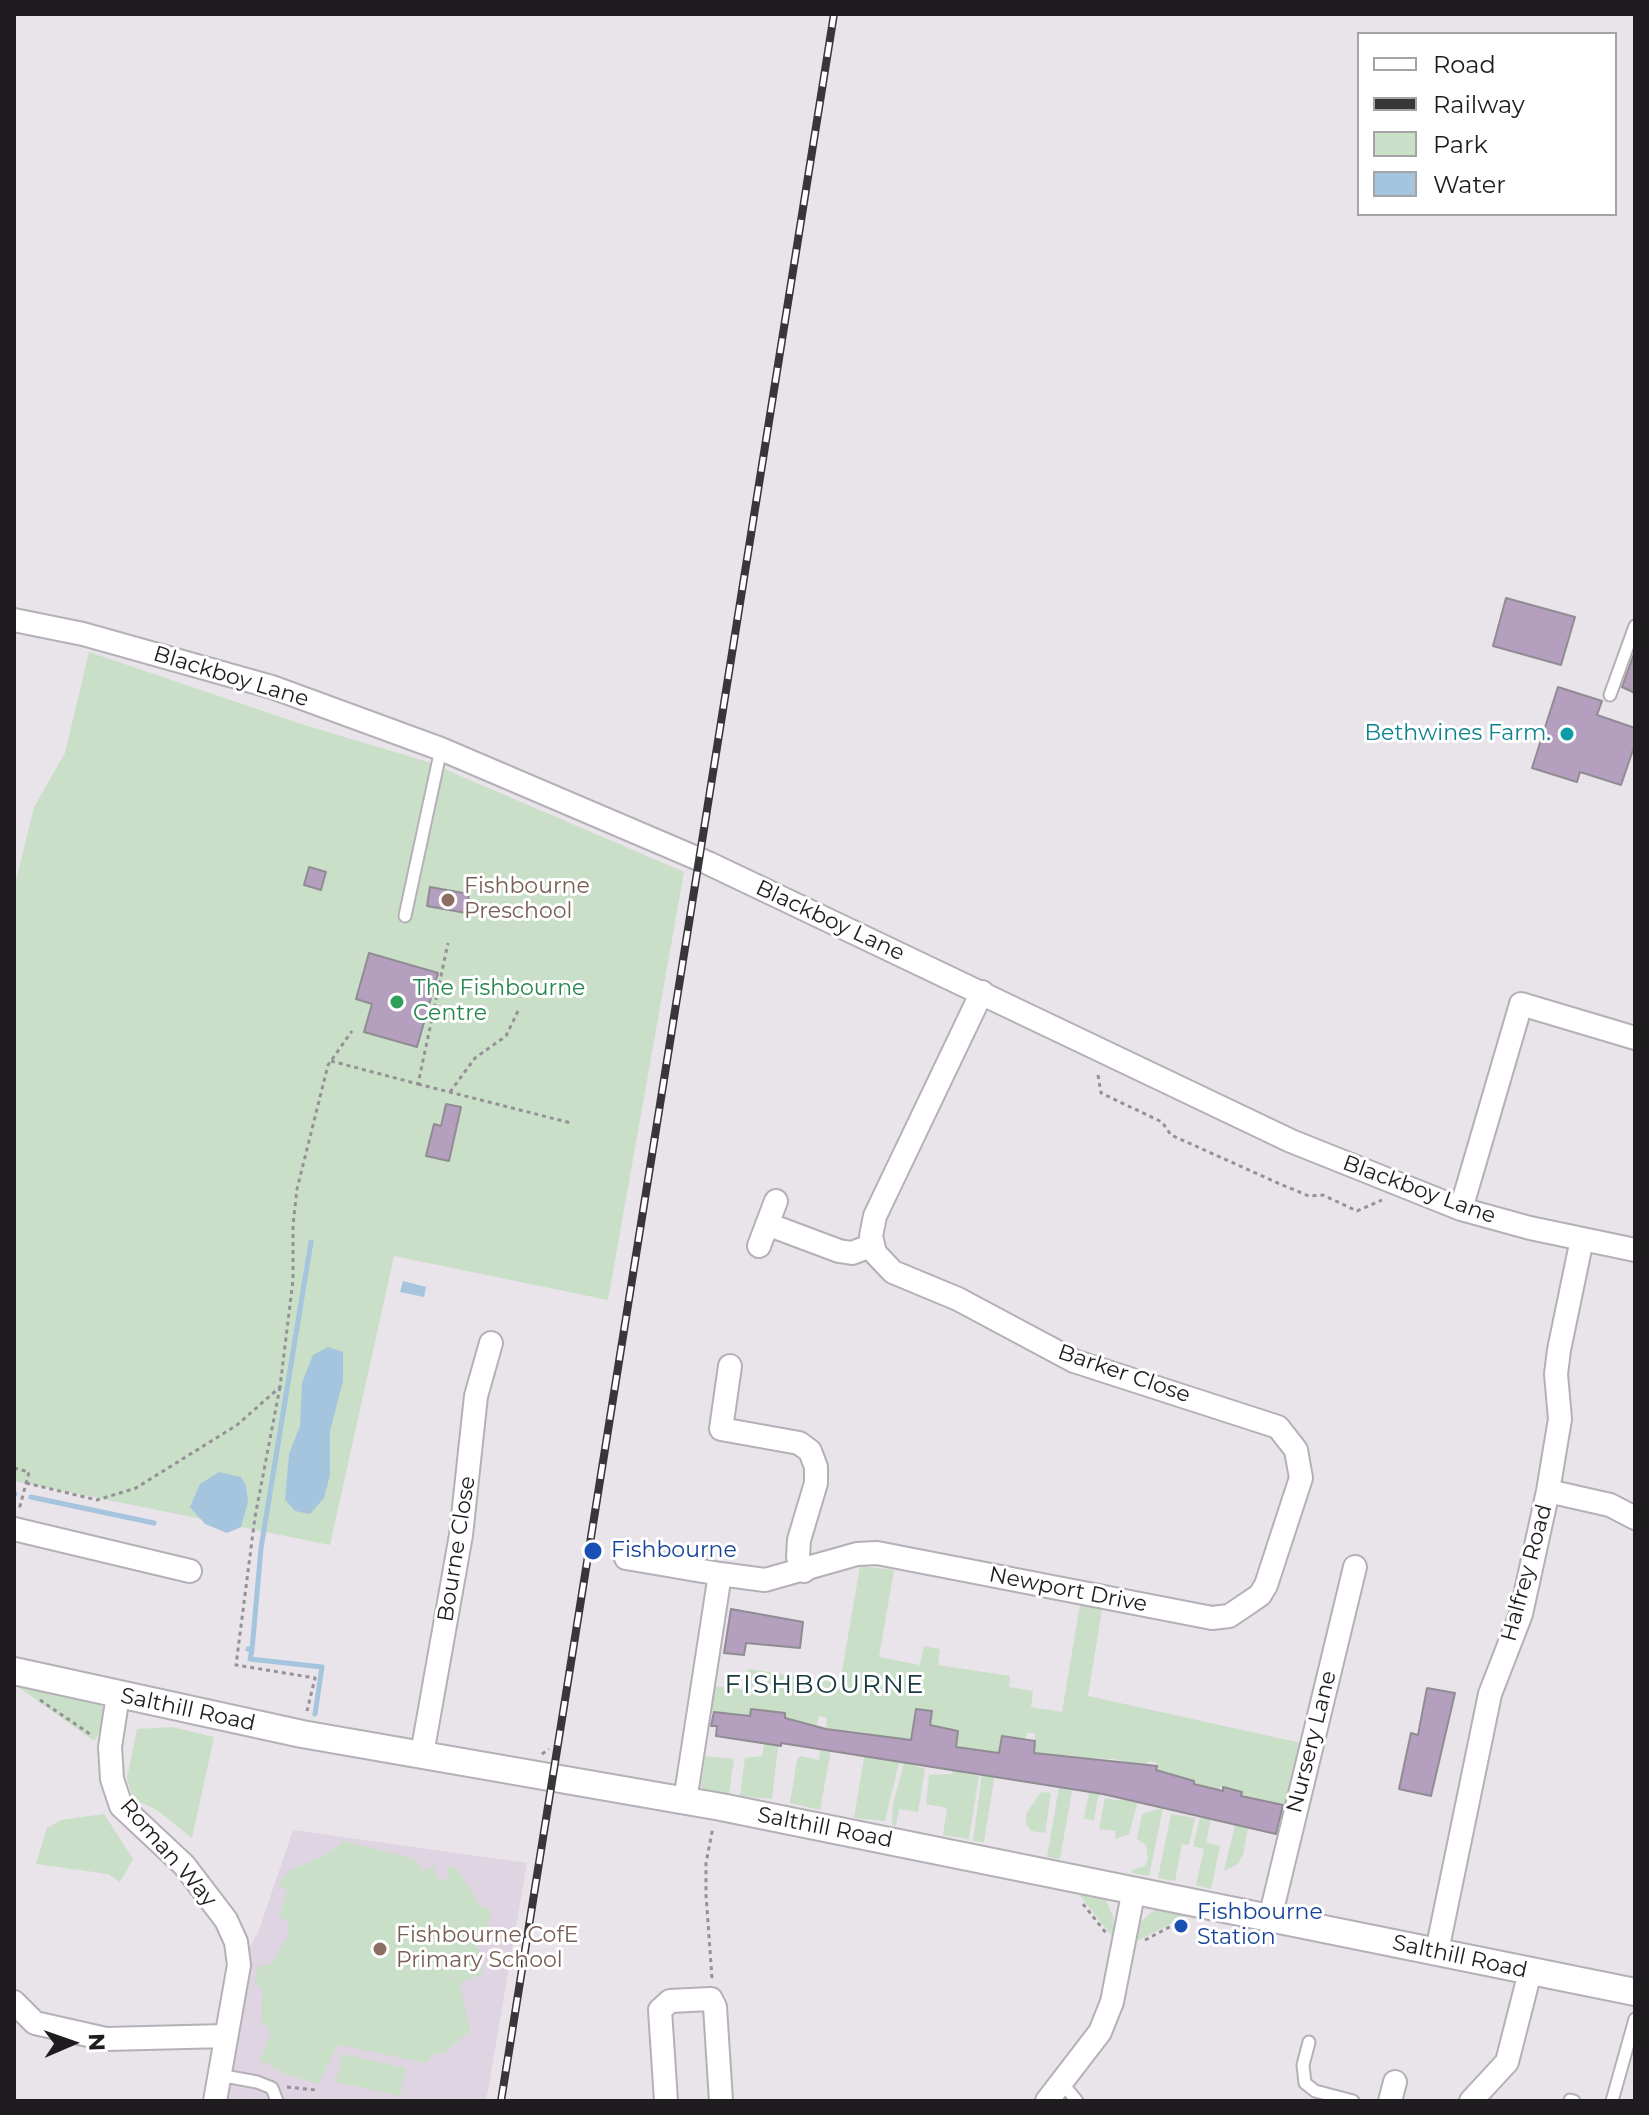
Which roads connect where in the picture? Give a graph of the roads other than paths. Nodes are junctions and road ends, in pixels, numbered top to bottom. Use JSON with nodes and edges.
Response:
{"nodes":[{"id":1,"x":14,"y":620,"type":"edge"},
{"id":2,"x":1635,"y":626,"type":"edge"},
{"id":3,"x":1610,"y":695,"type":"dead end"},
{"id":4,"x":441,"y":749,"type":"junction"},
{"id":5,"x":405,"y":916,"type":"dead end"},
{"id":6,"x":982,"y":992,"type":"junction"},
{"id":7,"x":1635,"y":1038,"type":"edge"},
{"id":8,"x":776,"y":1201,"type":"dead end"},
{"id":9,"x":1461,"y":1209,"type":"junction"},
{"id":10,"x":767,"y":1224,"type":"junction"},
{"id":11,"x":1582,"y":1239,"type":"junction"},
{"id":12,"x":873,"y":1245,"type":"junction"},
{"id":13,"x":759,"y":1246,"type":"dead end"},
{"id":14,"x":1635,"y":1250,"type":"edge"},
{"id":15,"x":491,"y":1343,"type":"dead end"},
{"id":16,"x":730,"y":1366,"type":"dead end"},
{"id":17,"x":1296,"y":1450,"type":"joint"},
{"id":18,"x":1548,"y":1491,"type":"junction"},
{"id":19,"x":1635,"y":1518,"type":"edge"},
{"id":20,"x":14,"y":1530,"type":"edge"},
{"id":21,"x":626,"y":1558,"type":"dead end"},
{"id":22,"x":1355,"y":1567,"type":"dead end"},
{"id":23,"x":190,"y":1571,"type":"dead end"},
{"id":24,"x":804,"y":1571,"type":"junction"},
{"id":25,"x":720,"y":1574,"type":"junction"},
{"id":26,"x":14,"y":1671,"type":"edge"},
{"id":27,"x":118,"y":1695,"type":"junction"},
{"id":28,"x":422,"y":1754,"type":"junction"},
{"id":29,"x":685,"y":1801,"type":"junction"},
{"id":30,"x":1134,"y":1889,"type":"junction"},
{"id":31,"x":1270,"y":1918,"type":"junction"},
{"id":32,"x":1437,"y":1951,"type":"junction"},
{"id":33,"x":1530,"y":1972,"type":"junction"},
{"id":34,"x":1635,"y":1992,"type":"edge"},
{"id":35,"x":14,"y":2002,"type":"edge"},
{"id":36,"x":1635,"y":2019,"type":"edge"},
{"id":37,"x":225,"y":2036,"type":"junction"},
{"id":38,"x":1309,"y":2042,"type":"dead end"},
{"id":39,"x":219,"y":2075,"type":"junction"},
{"id":40,"x":1062,"y":2083,"type":"junction"},
{"id":41,"x":215,"y":2101,"type":"edge"},
{"id":42,"x":277,"y":2101,"type":"edge"},
{"id":43,"x":666,"y":2101,"type":"edge"},
{"id":44,"x":721,"y":2101,"type":"edge"},
{"id":45,"x":1047,"y":2101,"type":"edge"},
{"id":46,"x":1077,"y":2101,"type":"edge"},
{"id":47,"x":1353,"y":2101,"type":"edge"},
{"id":48,"x":1471,"y":2101,"type":"edge"},
{"id":49,"x":1612,"y":2101,"type":"edge"}],
"edges":[{"from":1,"to":4,"type":"street","name":"Blackboy Lane"},
{"from":2,"to":3,"type":"lane"},
{"from":4,"to":5,"type":"lane"},
{"from":4,"to":6,"type":"street","name":"Blackboy Lane"},
{"from":6,"to":9,"type":"street","name":"Blackboy Lane"},
{"from":6,"to":12,"type":"street"},
{"from":7,"to":9,"type":"street"},
{"from":8,"to":10,"type":"street"},
{"from":9,"to":11,"type":"street","name":"Blackboy Lane"},
{"from":10,"to":12,"type":"street"},
{"from":10,"to":13,"type":"street"},
{"from":11,"to":14,"type":"street","name":"Blackboy Lane"},
{"from":11,"to":18,"type":"street","name":"Halfrey Road"},
{"from":12,"to":17,"type":"street","name":"Barker Close"},
{"from":15,"to":28,"type":"street","name":"Bourne Close"},
{"from":16,"to":24,"type":"street"},
{"from":17,"to":24,"type":"street","name":"Newport Drive"},
{"from":18,"to":19,"type":"street"},
{"from":18,"to":32,"type":"street","name":"Halfrey Road"},
{"from":20,"to":23,"type":"street"},
{"from":21,"to":25,"type":"street","name":"Newport Drive"},
{"from":22,"to":31,"type":"street","name":"Nursery Lane"},
{"from":24,"to":25,"type":"street","name":"Newport Drive"},
{"from":25,"to":29,"type":"street"},
{"from":26,"to":27,"type":"street","name":"Salthill Road"},
{"from":27,"to":28,"type":"street","name":"Salthill Road"},
{"from":27,"to":37,"type":"street","name":"Roman Way"},
{"from":28,"to":29,"type":"street","name":"Salthill Road"},
{"from":29,"to":30,"type":"street","name":"Salthill Road"},
{"from":30,"to":31,"type":"street","name":"Salthill Road"},
{"from":30,"to":40,"type":"street"},
{"from":31,"to":32,"type":"street","name":"Salthill Road"},
{"from":32,"to":33,"type":"street","name":"Salthill Road"},
{"from":33,"to":34,"type":"street","name":"Salthill Road"},
{"from":33,"to":48,"type":"street"},
{"from":35,"to":37,"type":"street"},
{"from":36,"to":49,"type":"lane"},
{"from":37,"to":39,"type":"street","name":"Roman Way"},
{"from":38,"to":47,"type":"lane"},
{"from":39,"to":41,"type":"street","name":"Roman Way"},
{"from":39,"to":42,"type":"lane"},
{"from":40,"to":45,"type":"street"},
{"from":40,"to":46,"type":"lane"},
{"from":43,"to":44,"type":"street"}]}
